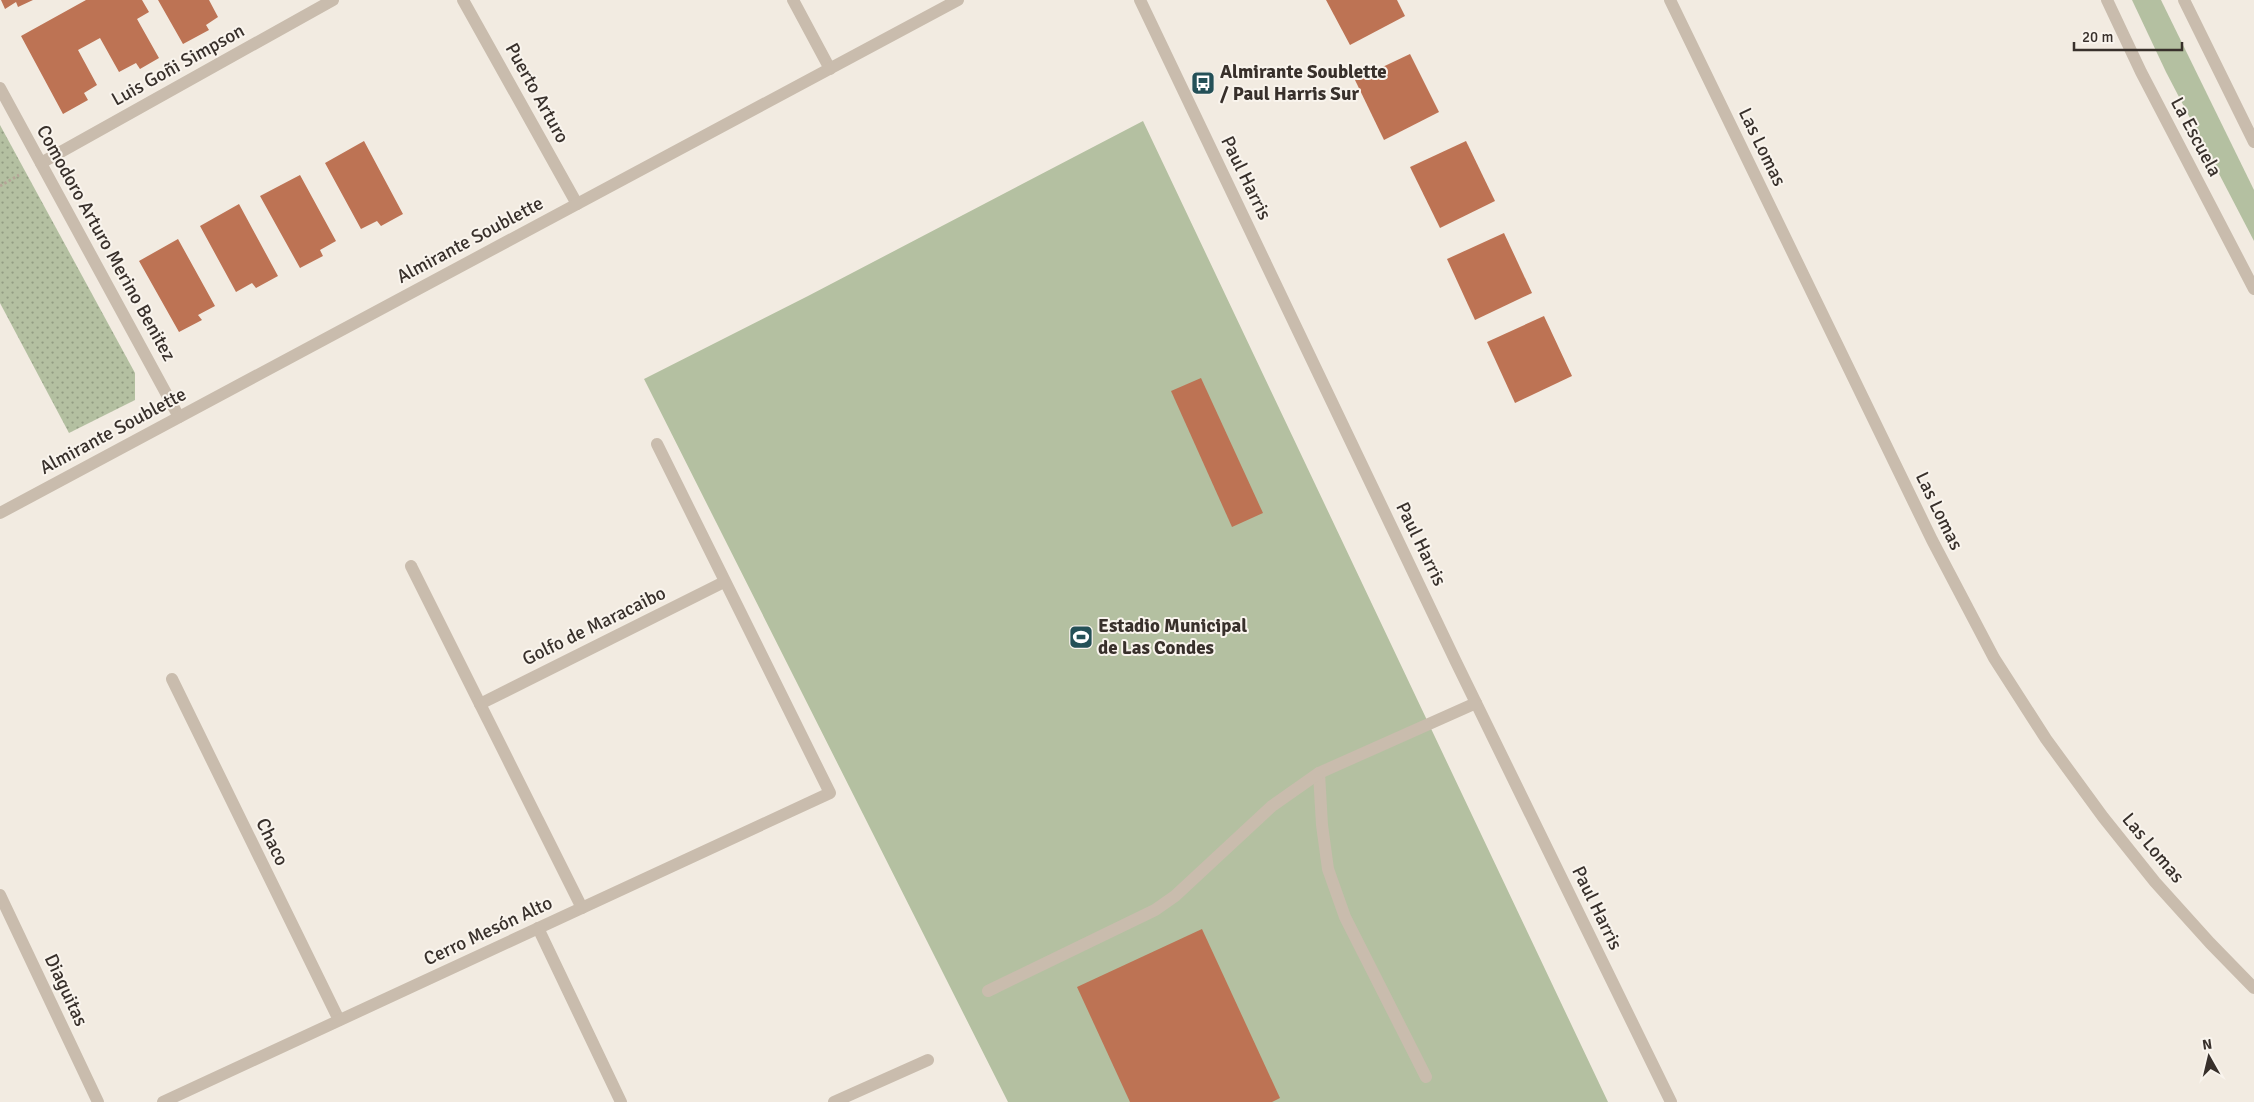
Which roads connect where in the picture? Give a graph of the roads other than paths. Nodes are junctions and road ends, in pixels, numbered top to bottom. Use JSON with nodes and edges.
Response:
{"nodes":[{"id":1,"x":333,"y":0,"type":"edge"},
{"id":2,"x":463,"y":0,"type":"edge"},
{"id":3,"x":793,"y":0,"type":"edge"},
{"id":4,"x":958,"y":0,"type":"edge"},
{"id":5,"x":1140,"y":0,"type":"edge"},
{"id":6,"x":1670,"y":0,"type":"edge"},
{"id":7,"x":2107,"y":0,"type":"edge"},
{"id":8,"x":2184,"y":0,"type":"edge"},
{"id":9,"x":830,"y":69,"type":"junction"},
{"id":10,"x":0,"y":88,"type":"edge"},
{"id":11,"x":2254,"y":142,"type":"edge"},
{"id":12,"x":41,"y":163,"type":"junction"},
{"id":13,"x":577,"y":204,"type":"junction"},
{"id":14,"x":2254,"y":289,"type":"edge"},
{"id":15,"x":179,"y":417,"type":"junction"},
{"id":16,"x":657,"y":444,"type":"dead end"},
{"id":17,"x":0,"y":513,"type":"edge"},
{"id":18,"x":411,"y":566,"type":"dead end"},
{"id":19,"x":724,"y":582,"type":"junction"},
{"id":20,"x":172,"y":679,"type":"dead end"},
{"id":21,"x":1476,"y":703,"type":"junction"},
{"id":22,"x":480,"y":704,"type":"junction"},
{"id":23,"x":1319,"y":773,"type":"junction"},
{"id":24,"x":0,"y":895,"type":"edge"},
{"id":25,"x":582,"y":908,"type":"junction"},
{"id":26,"x":538,"y":928,"type":"junction"},
{"id":27,"x":2254,"y":988,"type":"edge"},
{"id":28,"x":988,"y":991,"type":"dead end"},
{"id":29,"x":339,"y":1020,"type":"junction"},
{"id":30,"x":928,"y":1060,"type":"dead end"},
{"id":31,"x":1426,"y":1077,"type":"dead end"},
{"id":32,"x":98,"y":1102,"type":"edge"},
{"id":33,"x":162,"y":1102,"type":"edge"},
{"id":34,"x":621,"y":1102,"type":"edge"},
{"id":35,"x":834,"y":1102,"type":"edge"},
{"id":36,"x":1671,"y":1102,"type":"edge"}],
"edges":[{"from":1,"to":12,"type":"street","name":"Luis Goñi Simpson"},
{"from":2,"to":13,"type":"street","name":"Puerto Arturo"},
{"from":3,"to":9,"type":"street"},
{"from":4,"to":9,"type":"street","name":"Almirante Soublette"},
{"from":5,"to":21,"type":"street","name":"Paul Harris"},
{"from":6,"to":27,"type":"street","name":"Las Lomas"},
{"from":7,"to":14,"type":"street","name":"La Escuela"},
{"from":8,"to":11,"type":"street"},
{"from":9,"to":13,"type":"street","name":"Almirante Soublette"},
{"from":10,"to":12,"type":"street","name":"Comodoro Arturo Merino Benitez"},
{"from":12,"to":15,"type":"street","name":"Comodoro Arturo Merino Benitez"},
{"from":13,"to":15,"type":"street","name":"Almirante Soublette"},
{"from":15,"to":17,"type":"street","name":"Almirante Soublette"},
{"from":16,"to":19,"type":"street"},
{"from":18,"to":22,"type":"street"},
{"from":19,"to":22,"type":"street","name":"Golfo de Maracaibo"},
{"from":19,"to":25,"type":"street","name":"Cerro Mesón Alto"},
{"from":20,"to":29,"type":"street","name":"Chaco"},
{"from":21,"to":23,"type":"street"},
{"from":21,"to":36,"type":"street","name":"Paul Harris"},
{"from":22,"to":25,"type":"street"},
{"from":23,"to":28,"type":"street"},
{"from":23,"to":31,"type":"street"},
{"from":24,"to":32,"type":"street","name":"Diaguitas"},
{"from":25,"to":26,"type":"street","name":"Cerro Mesón Alto"},
{"from":26,"to":29,"type":"street","name":"Cerro Mesón Alto"},
{"from":26,"to":34,"type":"street"},
{"from":29,"to":33,"type":"street","name":"Cerro Mesón Alto"},
{"from":30,"to":35,"type":"street"}]}
